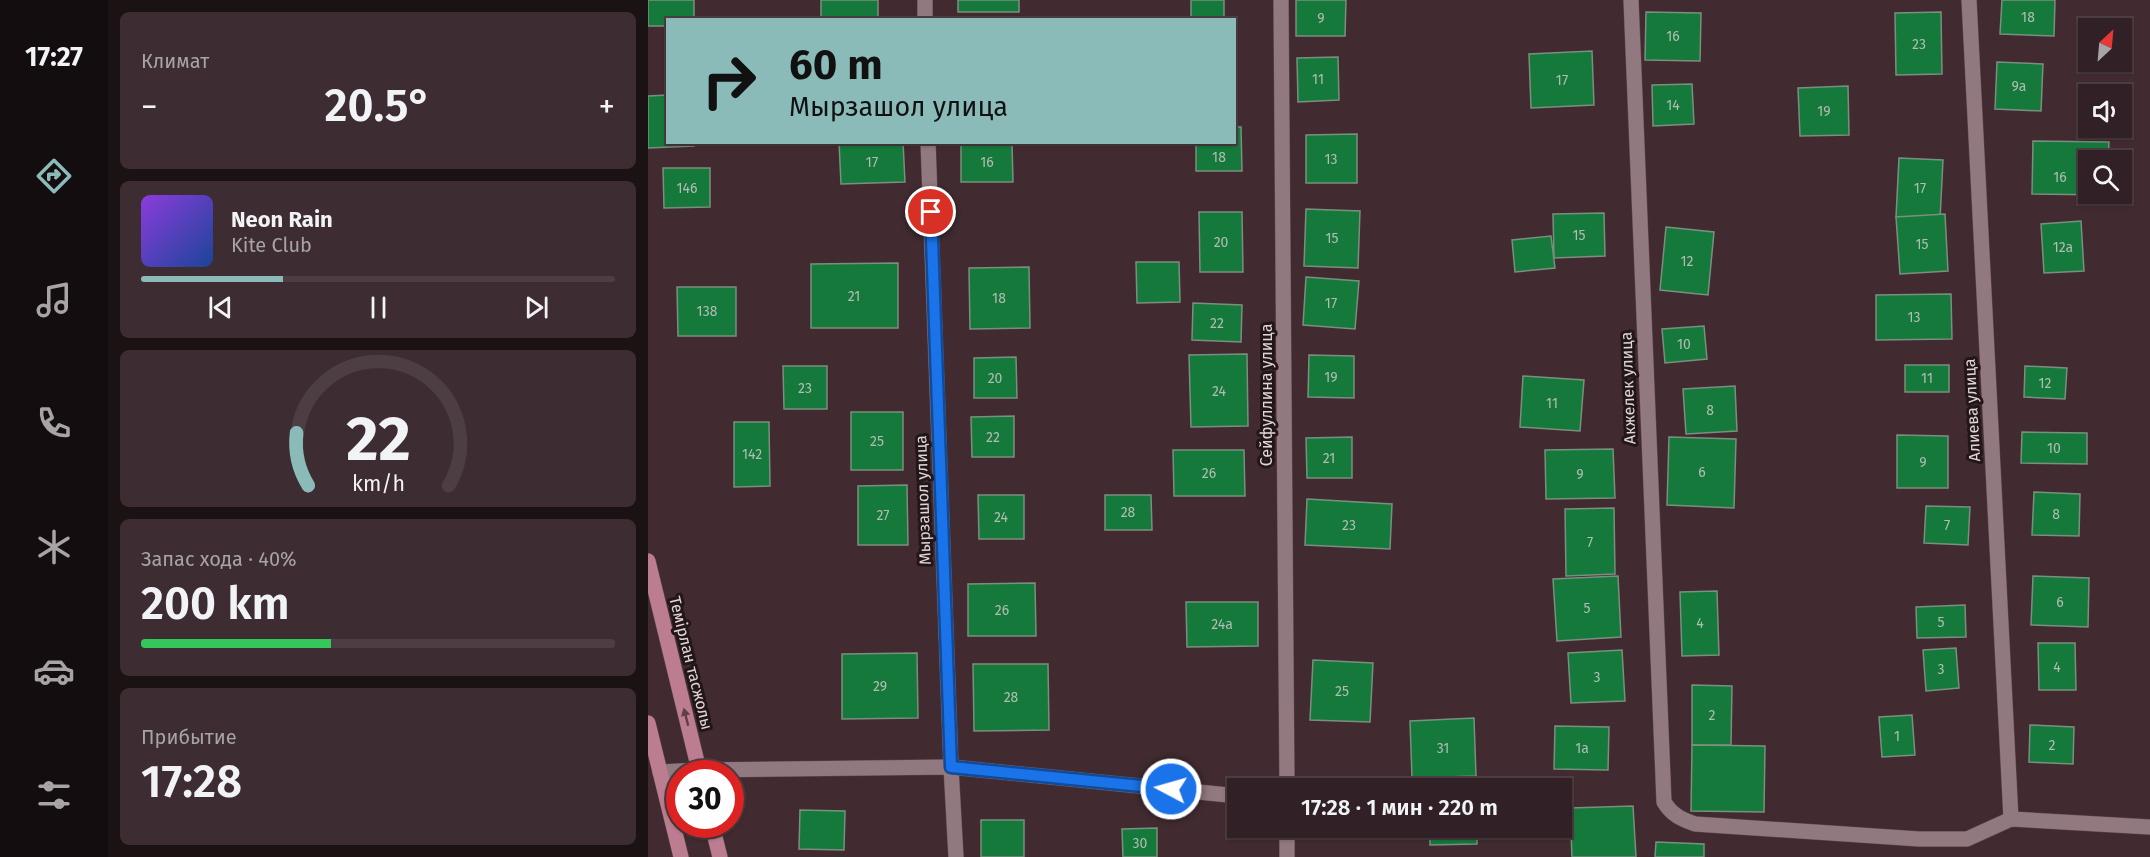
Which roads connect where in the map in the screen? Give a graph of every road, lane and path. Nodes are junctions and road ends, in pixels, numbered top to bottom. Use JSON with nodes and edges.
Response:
{"nodes":[{"id":1,"x":925,"y":0,"type":"edge"},
{"id":2,"x":1281,"y":0,"type":"edge"},
{"id":3,"x":1631,"y":0,"type":"edge"},
{"id":4,"x":1969,"y":0,"type":"edge"},
{"id":5,"x":925,"y":18,"type":"edge"},
{"id":6,"x":928,"y":144,"type":"edge"},
{"id":7,"x":648,"y":561,"type":"edge"},
{"id":8,"x":648,"y":723,"type":"edge"},
{"id":9,"x":696,"y":760,"type":"edge"},
{"id":10,"x":951,"y":767,"type":"junction"},
{"id":11,"x":744,"y":771,"type":"edge"},
{"id":12,"x":660,"y":772,"type":"junction"},
{"id":13,"x":666,"y":772,"type":"edge"},
{"id":14,"x":1287,"y":778,"type":"edge"},
{"id":15,"x":1227,"y":795,"type":"edge"},
{"id":16,"x":2011,"y":819,"type":"junction"},
{"id":17,"x":2150,"y":827,"type":"edge"},
{"id":18,"x":715,"y":838,"type":"edge"},
{"id":19,"x":1287,"y":838,"type":"edge"},
{"id":20,"x":681,"y":857,"type":"edge"},
{"id":21,"x":720,"y":857,"type":"edge"},
{"id":22,"x":956,"y":857,"type":"edge"},
{"id":23,"x":1287,"y":857,"type":"edge"}],
"edges":[{"from":1,"to":5,"type":"street"},
{"from":2,"to":14,"type":"street","name":"Сейфуллина улица"},
{"from":3,"to":16,"type":"street","name":"Акжелек улица"},
{"from":4,"to":16,"type":"street","name":"Алиева улица"},
{"from":6,"to":10,"type":"street","name":"Мырзашол улица"},
{"from":9,"to":7,"type":"main road","name":"Темірлан тасжолы","one_way":true},
{"from":8,"to":12,"type":"main road"},
{"from":10,"to":11,"type":"street"},
{"from":10,"to":15,"type":"street"},
{"from":10,"to":22,"type":"street","name":"Мырзашол улица"},
{"from":12,"to":13,"type":"street"},
{"from":12,"to":20,"type":"main road"},
{"from":16,"to":17,"type":"street"},
{"from":18,"to":21,"type":"main road"},
{"from":19,"to":23,"type":"street"}]}
